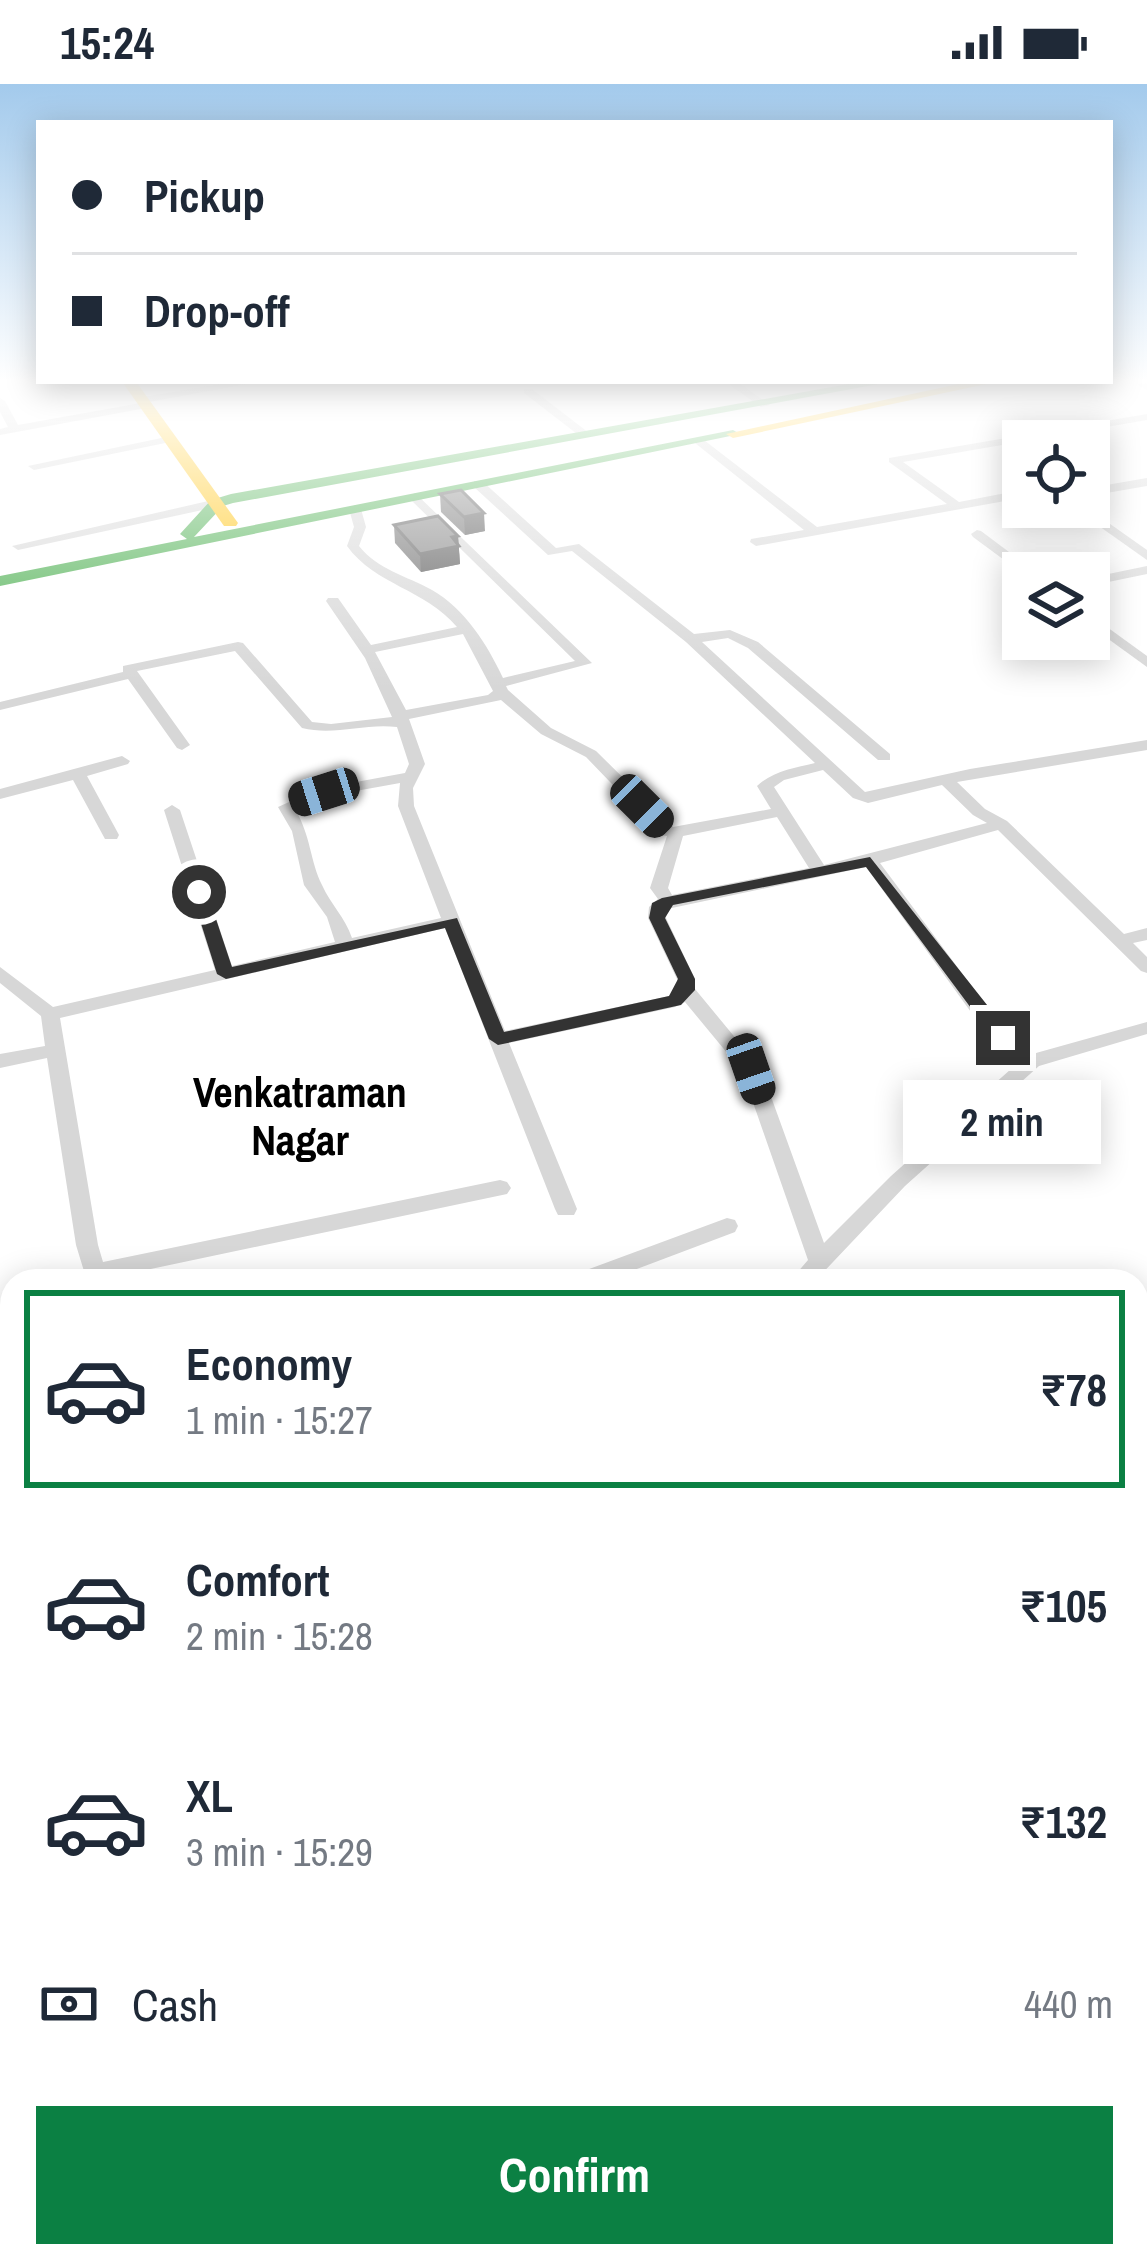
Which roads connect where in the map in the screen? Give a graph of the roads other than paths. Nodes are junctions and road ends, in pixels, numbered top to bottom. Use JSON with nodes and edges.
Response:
{"nodes":[{"id":1,"x":210,"y":485,"type":"edge"},
{"id":2,"x":212,"y":485,"type":"edge"},
{"id":3,"x":363,"y":485,"type":"edge"},
{"id":4,"x":424,"y":485,"type":"edge"},
{"id":5,"x":473,"y":485,"type":"edge"},
{"id":6,"x":479,"y":485,"type":"edge"},
{"id":7,"x":754,"y":485,"type":"edge"},
{"id":8,"x":928,"y":485,"type":"edge"},
{"id":9,"x":415,"y":496,"type":"junction"},
{"id":10,"x":1002,"y":498,"type":"edge"},
{"id":11,"x":956,"y":505,"type":"junction"},
{"id":12,"x":355,"y":509,"type":"junction"},
{"id":13,"x":234,"y":514,"type":"junction"},
{"id":14,"x":1108,"y":528,"type":"edge"},
{"id":15,"x":814,"y":531,"type":"junction"},
{"id":16,"x":977,"y":534,"type":"dead end"},
{"id":17,"x":756,"y":542,"type":"dead end"},
{"id":18,"x":18,"y":546,"type":"dead end"},
{"id":19,"x":1002,"y":552,"type":"edge"},
{"id":20,"x":1147,"y":556,"type":"edge"},
{"id":21,"x":1147,"y":570,"type":"edge"},
{"id":22,"x":0,"y":577,"type":"edge"},
{"id":23,"x":1110,"y":577,"type":"edge"},
{"id":24,"x":333,"y":601,"type":"dead end"},
{"id":25,"x":466,"y":629,"type":"junction"},
{"id":26,"x":1110,"y":634,"type":"edge"},
{"id":27,"x":692,"y":639,"type":"junction"},
{"id":28,"x":370,"y":649,"type":"junction"},
{"id":29,"x":1147,"y":663,"type":"edge"},
{"id":30,"x":132,"y":674,"type":"junction"},
{"id":31,"x":500,"y":687,"type":"junction"},
{"id":32,"x":0,"y":706,"type":"edge"},
{"id":33,"x":402,"y":720,"type":"junction"},
{"id":34,"x":182,"y":745,"type":"dead end"},
{"id":35,"x":1147,"y":746,"type":"edge"},
{"id":36,"x":884,"y":757,"type":"dead end"},
{"id":37,"x":122,"y":761,"type":"dead end"},
{"id":38,"x":822,"y":766,"type":"junction"},
{"id":39,"x":78,"y":774,"type":"junction"},
{"id":40,"x":412,"y":776,"type":"junction"},
{"id":41,"x":945,"y":779,"type":"junction"},
{"id":42,"x":0,"y":794,"type":"edge"},
{"id":43,"x":172,"y":810,"type":"dead end"},
{"id":44,"x":778,"y":812,"type":"junction"},
{"id":45,"x":1001,"y":824,"type":"junction"},
{"id":46,"x":676,"y":833,"type":"junction"},
{"id":47,"x":111,"y":835,"type":"dead end"},
{"id":48,"x":870,"y":862,"type":"junction"},
{"id":49,"x":820,"y":872,"type":"junction"},
{"id":50,"x":668,"y":902,"type":"junction"},
{"id":51,"x":451,"y":921,"type":"junction"},
{"id":52,"x":1147,"y":934,"type":"edge"},
{"id":53,"x":1121,"y":941,"type":"junction"},
{"id":54,"x":345,"y":946,"type":"junction"},
{"id":55,"x":1147,"y":967,"type":"edge"},
{"id":56,"x":0,"y":973,"type":"edge"},
{"id":57,"x":226,"y":974,"type":"junction"},
{"id":58,"x":686,"y":990,"type":"junction"},
{"id":59,"x":50,"y":1014,"type":"junction"},
{"id":60,"x":1147,"y":1028,"type":"edge"},
{"id":61,"x":498,"y":1039,"type":"junction"},
{"id":62,"x":56,"y":1050,"type":"junction"},
{"id":63,"x":0,"y":1060,"type":"edge"},
{"id":64,"x":1032,"y":1061,"type":"junction"},
{"id":65,"x":500,"y":1188,"type":"dead end"},
{"id":66,"x":566,"y":1209,"type":"dead end"},
{"id":67,"x":727,"y":1226,"type":"dead end"},
{"id":68,"x":818,"y":1260,"type":"junction"},
{"id":69,"x":95,"y":1269,"type":"edge"},
{"id":70,"x":128,"y":1269,"type":"edge"},
{"id":71,"x":612,"y":1269,"type":"edge"},
{"id":72,"x":811,"y":1269,"type":"edge"}],
"edges":[{"from":1,"to":13,"type":"main road"},
{"from":2,"to":13,"type":"main road"},
{"from":3,"to":13,"type":"main road"},
{"from":4,"to":13,"type":"main road"},
{"from":5,"to":9,"type":"main road"},
{"from":6,"to":27,"type":"street"},
{"from":7,"to":15,"type":"street"},
{"from":8,"to":11,"type":"street"},
{"from":9,"to":12,"type":"main road"},
{"from":9,"to":31,"type":"street"},
{"from":10,"to":11,"type":"street"},
{"from":11,"to":15,"type":"street"},
{"from":12,"to":13,"type":"main road"},
{"from":12,"to":25,"type":"street"},
{"from":13,"to":18,"type":"street"},
{"from":13,"to":22,"type":"main road"},
{"from":13,"to":22,"type":"main road"},
{"from":14,"to":20,"type":"street"},
{"from":15,"to":17,"type":"street"},
{"from":16,"to":19,"type":"street"},
{"from":21,"to":23,"type":"street"},
{"from":24,"to":28,"type":"street"},
{"from":25,"to":28,"type":"street"},
{"from":25,"to":31,"type":"street"},
{"from":26,"to":29,"type":"street"},
{"from":27,"to":36,"type":"street"},
{"from":27,"to":38,"type":"street"},
{"from":28,"to":33,"type":"street"},
{"from":30,"to":32,"type":"street"},
{"from":30,"to":33,"type":"street"},
{"from":30,"to":34,"type":"street"},
{"from":31,"to":33,"type":"street"},
{"from":31,"to":46,"type":"street"},
{"from":33,"to":40,"type":"street"},
{"from":35,"to":41,"type":"street"},
{"from":37,"to":39,"type":"street"},
{"from":38,"to":41,"type":"street"},
{"from":38,"to":44,"type":"street"},
{"from":39,"to":42,"type":"street"},
{"from":39,"to":47,"type":"street"},
{"from":40,"to":51,"type":"street"},
{"from":40,"to":54,"type":"street"},
{"from":41,"to":45,"type":"street"},
{"from":43,"to":57,"type":"street"},
{"from":44,"to":46,"type":"street"},
{"from":44,"to":49,"type":"street"},
{"from":45,"to":48,"type":"street"},
{"from":45,"to":53,"type":"street"},
{"from":46,"to":50,"type":"street"},
{"from":48,"to":49,"type":"street"},
{"from":48,"to":64,"type":"street"},
{"from":49,"to":50,"type":"street"},
{"from":50,"to":58,"type":"street"},
{"from":51,"to":54,"type":"street"},
{"from":51,"to":61,"type":"street"},
{"from":52,"to":53,"type":"street"},
{"from":53,"to":55,"type":"street"},
{"from":54,"to":57,"type":"street"},
{"from":56,"to":59,"type":"street"},
{"from":57,"to":59,"type":"street"},
{"from":58,"to":61,"type":"street"},
{"from":58,"to":68,"type":"street"},
{"from":59,"to":62,"type":"street"},
{"from":60,"to":64,"type":"street"},
{"from":61,"to":66,"type":"street"},
{"from":62,"to":63,"type":"street"},
{"from":62,"to":69,"type":"street"},
{"from":64,"to":68,"type":"street"},
{"from":65,"to":70,"type":"street"},
{"from":67,"to":71,"type":"street"},
{"from":68,"to":72,"type":"street"}]}
